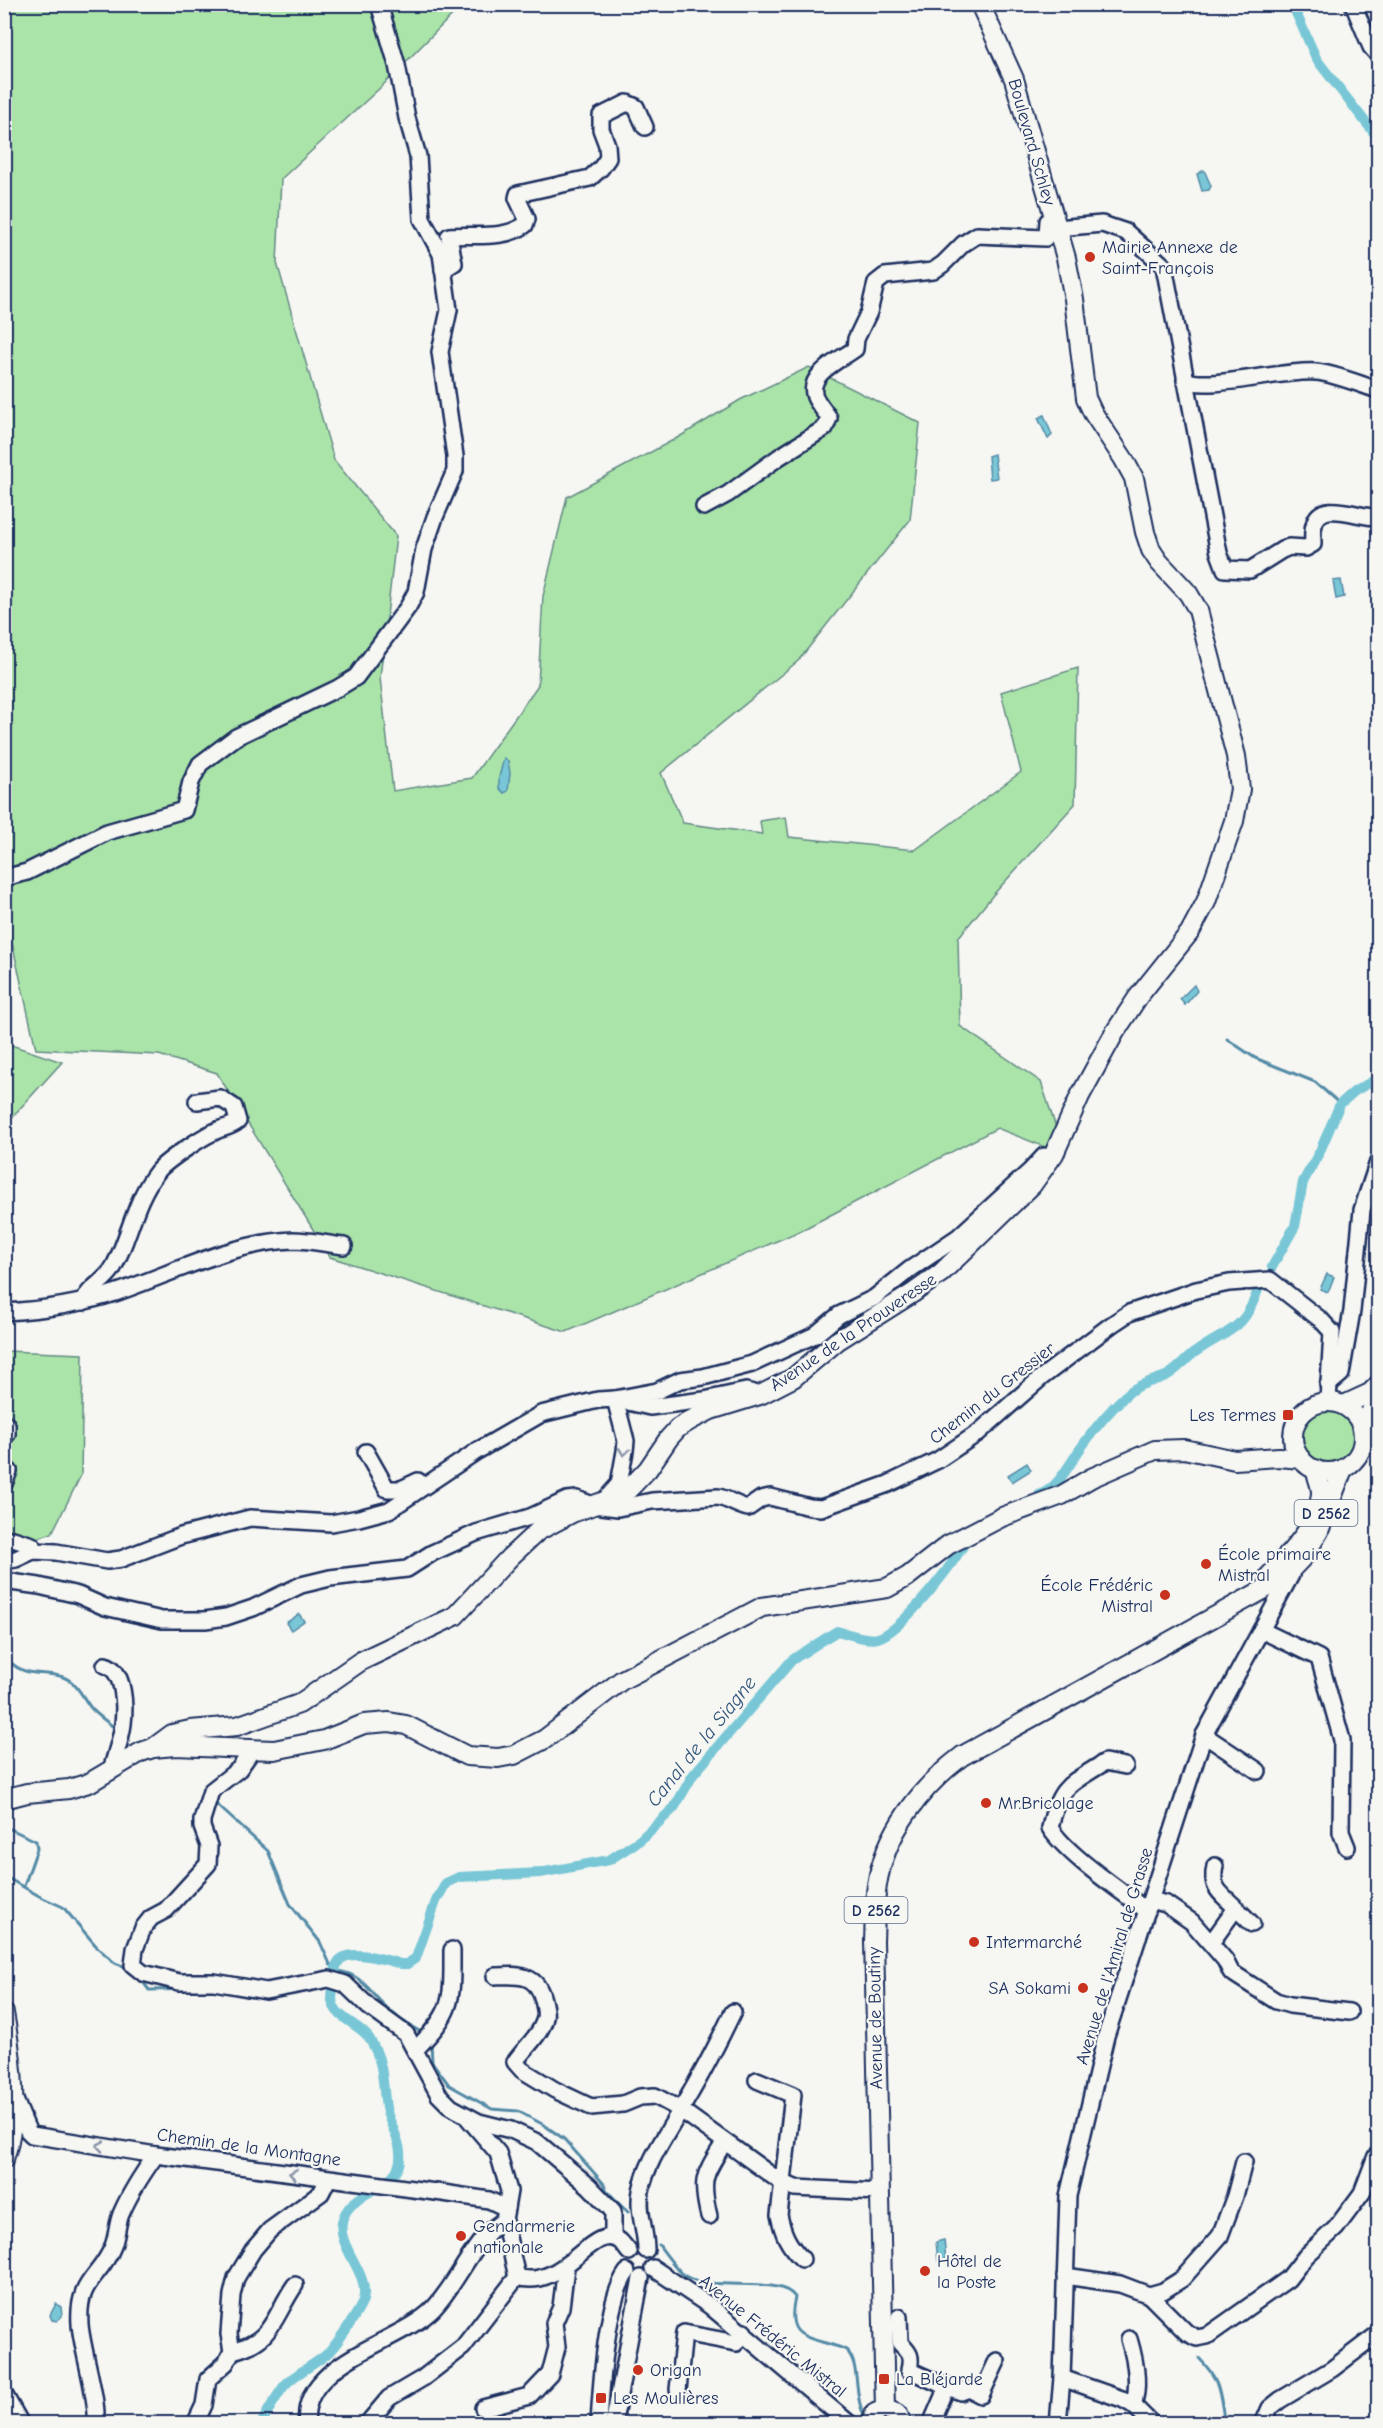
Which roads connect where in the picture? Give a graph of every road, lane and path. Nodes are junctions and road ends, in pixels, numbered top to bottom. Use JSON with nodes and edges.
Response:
{"nodes":[{"id":1,"x":379,"y":4,"type":"edge"},
{"id":2,"x":980,"y":4,"type":"edge"},
{"id":3,"x":1353,"y":4,"type":"edge"},
{"id":4,"x":1378,"y":55,"type":"edge"},
{"id":5,"x":645,"y":127,"type":"dead end"},
{"id":6,"x":1055,"y":222,"type":"junction"},
{"id":7,"x":443,"y":270,"type":"junction"},
{"id":8,"x":1185,"y":380,"type":"junction"},
{"id":9,"x":1378,"y":390,"type":"edge"},
{"id":10,"x":704,"y":507,"type":"dead end"},
{"id":11,"x":1378,"y":517,"type":"edge"},
{"id":12,"x":4,"y":878,"type":"edge"},
{"id":13,"x":197,"y":1101,"type":"dead end"},
{"id":14,"x":1065,"y":1132,"type":"junction"},
{"id":15,"x":1378,"y":1162,"type":"edge"},
{"id":16,"x":344,"y":1246,"type":"dead end"},
{"id":17,"x":83,"y":1302,"type":"junction"},
{"id":18,"x":4,"y":1312,"type":"edge"},
{"id":19,"x":1378,"y":1385,"type":"edge"},
{"id":20,"x":1378,"y":1394,"type":"edge"},
{"id":21,"x":760,"y":1395,"type":"junction"},
{"id":22,"x":1333,"y":1397,"type":"junction"},
{"id":23,"x":615,"y":1399,"type":"junction"},
{"id":24,"x":4,"y":1423,"type":"edge"},
{"id":25,"x":1363,"y":1431,"type":"junction"},
{"id":26,"x":1293,"y":1433,"type":"junction"},
{"id":27,"x":4,"y":1436,"type":"edge"},
{"id":28,"x":366,"y":1452,"type":"dead end"},
{"id":29,"x":1247,"y":1460,"type":"junction"},
{"id":30,"x":1308,"y":1464,"type":"junction"},
{"id":31,"x":4,"y":1467,"type":"edge"},
{"id":32,"x":1343,"y":1469,"type":"junction"},
{"id":33,"x":448,"y":1471,"type":"junction"},
{"id":34,"x":4,"y":1484,"type":"edge"},
{"id":35,"x":598,"y":1503,"type":"junction"},
{"id":36,"x":4,"y":1539,"type":"edge"},
{"id":37,"x":1302,"y":1549,"type":"junction"},
{"id":38,"x":33,"y":1551,"type":"junction"},
{"id":39,"x":4,"y":1562,"type":"edge"},
{"id":40,"x":4,"y":1581,"type":"edge"},
{"id":41,"x":1280,"y":1587,"type":"junction"},
{"id":42,"x":1238,"y":1602,"type":"junction"},
{"id":43,"x":1261,"y":1630,"type":"junction"},
{"id":44,"x":105,"y":1665,"type":"dead end"},
{"id":45,"x":1204,"y":1735,"type":"junction"},
{"id":46,"x":153,"y":1748,"type":"junction"},
{"id":47,"x":253,"y":1749,"type":"junction"},
{"id":48,"x":1125,"y":1766,"type":"dead end"},
{"id":49,"x":111,"y":1771,"type":"junction"},
{"id":50,"x":1258,"y":1771,"type":"dead end"},
{"id":51,"x":4,"y":1799,"type":"edge"},
{"id":52,"x":1347,"y":1847,"type":"dead end"},
{"id":53,"x":1215,"y":1866,"type":"dead end"},
{"id":54,"x":1149,"y":1906,"type":"junction"},
{"id":55,"x":1236,"y":1908,"type":"junction"},
{"id":56,"x":1252,"y":1924,"type":"dead end"},
{"id":57,"x":1211,"y":1943,"type":"junction"},
{"id":58,"x":452,"y":1950,"type":"dead end"},
{"id":59,"x":495,"y":1976,"type":"dead end"},
{"id":60,"x":733,"y":2012,"type":"dead end"},
{"id":61,"x":1349,"y":2012,"type":"dead end"},
{"id":62,"x":4,"y":2013,"type":"edge"},
{"id":63,"x":416,"y":2049,"type":"junction"},
{"id":64,"x":757,"y":2080,"type":"dead end"},
{"id":65,"x":13,"y":2093,"type":"junction"},
{"id":66,"x":681,"y":2110,"type":"junction"},
{"id":67,"x":466,"y":2116,"type":"junction"},
{"id":68,"x":8,"y":2134,"type":"edge"},
{"id":69,"x":724,"y":2143,"type":"junction"},
{"id":70,"x":156,"y":2155,"type":"junction"},
{"id":71,"x":1376,"y":2156,"type":"dead end"},
{"id":72,"x":4,"y":2159,"type":"edge"},
{"id":73,"x":1244,"y":2162,"type":"dead end"},
{"id":74,"x":328,"y":2179,"type":"junction"},
{"id":75,"x":783,"y":2183,"type":"junction"},
{"id":76,"x":879,"y":2192,"type":"junction"},
{"id":77,"x":505,"y":2214,"type":"junction"},
{"id":78,"x":709,"y":2216,"type":"dead end"},
{"id":79,"x":613,"y":2238,"type":"junction"},
{"id":80,"x":646,"y":2250,"type":"junction"},
{"id":81,"x":629,"y":2252,"type":"junction"},
{"id":82,"x":802,"y":2259,"type":"dead end"},
{"id":83,"x":566,"y":2267,"type":"junction"},
{"id":84,"x":640,"y":2272,"type":"junction"},
{"id":85,"x":1065,"y":2276,"type":"junction"},
{"id":86,"x":517,"y":2277,"type":"junction"},
{"id":87,"x":295,"y":2285,"type":"dead end"},
{"id":88,"x":1149,"y":2295,"type":"junction"},
{"id":89,"x":899,"y":2317,"type":"dead end"},
{"id":90,"x":744,"y":2332,"type":"junction"},
{"id":91,"x":1378,"y":2334,"type":"edge"},
{"id":92,"x":1130,"y":2339,"type":"dead end"},
{"id":93,"x":232,"y":2351,"type":"junction"},
{"id":94,"x":997,"y":2361,"type":"dead end"},
{"id":95,"x":1062,"y":2378,"type":"junction"},
{"id":96,"x":947,"y":2387,"type":"junction"},
{"id":97,"x":678,"y":2390,"type":"dead end"},
{"id":98,"x":4,"y":2394,"type":"edge"},
{"id":99,"x":1133,"y":2405,"type":"junction"},
{"id":100,"x":483,"y":2408,"type":"dead end"},
{"id":101,"x":885,"y":2409,"type":"junction"},
{"id":102,"x":844,"y":2419,"type":"edge"},
{"id":103,"x":606,"y":2422,"type":"edge"},
{"id":104,"x":870,"y":2422,"type":"edge"},
{"id":105,"x":21,"y":2424,"type":"edge"},
{"id":106,"x":95,"y":2424,"type":"edge"},
{"id":107,"x":195,"y":2424,"type":"edge"},
{"id":108,"x":308,"y":2424,"type":"edge"},
{"id":109,"x":367,"y":2424,"type":"edge"},
{"id":110,"x":902,"y":2424,"type":"edge"},
{"id":111,"x":931,"y":2424,"type":"edge"},
{"id":112,"x":1058,"y":2424,"type":"edge"},
{"id":113,"x":1152,"y":2424,"type":"edge"},
{"id":114,"x":1263,"y":2424,"type":"edge"}],
"edges":[{"from":1,"to":7,"type":"street"},
{"from":2,"to":6,"type":"main road","name":"Boulevard Schley"},
{"from":3,"to":4,"type":"street"},
{"from":5,"to":7,"type":"street"},
{"from":6,"to":8,"type":"street"},
{"from":6,"to":10,"type":"street"},
{"from":6,"to":14,"type":"main road","name":"Boulevard Schley"},
{"from":7,"to":12,"type":"street"},
{"from":8,"to":9,"type":"street"},
{"from":8,"to":11,"type":"street"},
{"from":13,"to":17,"type":"street"},
{"from":14,"to":21,"type":"main road","name":"Avenue de la Prouveresse"},
{"from":14,"to":23,"type":"street"},
{"from":15,"to":22,"type":"street"},
{"from":16,"to":17,"type":"street"},
{"from":17,"to":18,"type":"street"},
{"from":19,"to":22,"type":"main road"},
{"from":20,"to":25,"type":"main road"},
{"from":21,"to":23,"type":"street"},
{"from":21,"to":35,"type":"main road","name":"Avenue de la Prouveresse"},
{"from":22,"to":25,"type":"main road"},
{"from":22,"to":26,"type":"main road"},
{"from":22,"to":35,"type":"street","name":"Chemin du Gressier"},
{"from":23,"to":33,"type":"street"},
{"from":23,"to":35,"type":"street","one_way":true},
{"from":24,"to":27,"type":"street"},
{"from":25,"to":32,"type":"main road"},
{"from":26,"to":29,"type":"main road"},
{"from":26,"to":30,"type":"main road"},
{"from":28,"to":33,"type":"street"},
{"from":29,"to":30,"type":"main road"},
{"from":29,"to":47,"type":"main road"},
{"from":30,"to":32,"type":"main road"},
{"from":30,"to":37,"type":"main road","name":"Avenue de Boutiny","number":"D 2562"},
{"from":31,"to":34,"type":"street"},
{"from":32,"to":37,"type":"main road","name":"Avenue de Boutiny","number":"D 2562"},
{"from":33,"to":38,"type":"street"},
{"from":35,"to":40,"type":"street","name":"Chemin du Gressier"},
{"from":35,"to":46,"type":"main road","name":"Avenue de la Prouveresse"},
{"from":36,"to":38,"type":"street"},
{"from":37,"to":41,"type":"main road","name":"Avenue de Boutiny","number":"D 2562"},
{"from":37,"to":42,"type":"main road","name":"Avenue de Boutiny","number":"D 2562"},
{"from":38,"to":39,"type":"street"},
{"from":41,"to":42,"type":"main road","name":"Avenue de Boutiny","number":"D 2562"},
{"from":41,"to":43,"type":"street","name":"Avenue de l'Amiral de Grasse"},
{"from":42,"to":76,"type":"main road","name":"Avenue de Boutiny","number":"D 2562"},
{"from":43,"to":45,"type":"street","name":"Avenue de l'Amiral de Grasse"},
{"from":43,"to":52,"type":"street"},
{"from":44,"to":49,"type":"street"},
{"from":45,"to":50,"type":"street"},
{"from":45,"to":54,"type":"street","name":"Avenue de l'Amiral de Grasse"},
{"from":46,"to":47,"type":"main road"},
{"from":46,"to":49,"type":"main road","name":"Avenue de la Prouveresse"},
{"from":47,"to":63,"type":"street"},
{"from":48,"to":54,"type":"street"},
{"from":49,"to":51,"type":"main road","name":"Avenue de la Prouveresse"},
{"from":53,"to":55,"type":"street"},
{"from":54,"to":57,"type":"street"},
{"from":54,"to":85,"type":"street","name":"Avenue de l'Amiral de Grasse"},
{"from":55,"to":56,"type":"street"},
{"from":55,"to":57,"type":"street"},
{"from":57,"to":61,"type":"street"},
{"from":58,"to":63,"type":"street"},
{"from":59,"to":66,"type":"street"},
{"from":60,"to":66,"type":"street"},
{"from":62,"to":65,"type":"main road"},
{"from":63,"to":67,"type":"street"},
{"from":64,"to":75,"type":"street"},
{"from":65,"to":68,"type":"main road"},
{"from":70,"to":65,"type":"street","name":"Chemin de la Montagne","one_way":true},
{"from":66,"to":69,"type":"street"},
{"from":66,"to":80,"type":"street"},
{"from":67,"to":77,"type":"street"},
{"from":67,"to":79,"type":"street"},
{"from":68,"to":72,"type":"main road"},
{"from":69,"to":75,"type":"street"},
{"from":69,"to":78,"type":"street"},
{"from":74,"to":70,"type":"street","name":"Chemin de la Montagne","one_way":true},
{"from":70,"to":106,"type":"street"},
{"from":71,"to":88,"type":"street"},
{"from":73,"to":88,"type":"street"},
{"from":74,"to":77,"type":"street","name":"Chemin de la Montagne"},
{"from":74,"to":93,"type":"street"},
{"from":75,"to":76,"type":"street"},
{"from":75,"to":82,"type":"street"},
{"from":76,"to":101,"type":"main road","name":"Avenue de Boutiny","number":"D 2562"},
{"from":77,"to":86,"type":"street"},
{"from":77,"to":108,"type":"street"},
{"from":79,"to":81,"type":"street"},
{"from":79,"to":83,"type":"street"},
{"from":80,"to":81,"type":"street"},
{"from":80,"to":84,"type":"street"},
{"from":81,"to":84,"type":"street"},
{"from":83,"to":86,"type":"street"},
{"from":83,"to":100,"type":"street"},
{"from":84,"to":90,"type":"street","name":"Avenue Frédéric Mistral"},
{"from":84,"to":103,"type":"street"},
{"from":84,"to":103,"type":"street"},
{"from":85,"to":88,"type":"street"},
{"from":85,"to":95,"type":"street","name":"Avenue de l'Amiral de Grasse"},
{"from":86,"to":109,"type":"street"},
{"from":87,"to":93,"type":"street"},
{"from":89,"to":96,"type":"street"},
{"from":90,"to":97,"type":"street"},
{"from":90,"to":102,"type":"street","name":"Avenue Frédéric Mistral"},
{"from":91,"to":114,"type":"street"},
{"from":92,"to":99,"type":"street"},
{"from":93,"to":107,"type":"street"},
{"from":94,"to":96,"type":"street"},
{"from":95,"to":99,"type":"street"},
{"from":95,"to":112,"type":"street","name":"Avenue de l'Amiral de Grasse"},
{"from":96,"to":111,"type":"street"},
{"from":98,"to":105,"type":"street"},
{"from":99,"to":113,"type":"street"},
{"from":101,"to":104,"type":"main road"},
{"from":101,"to":110,"type":"main road"},
{"from":102,"to":104,"type":"street","name":"Avenue Frédéric Mistral"}]}
